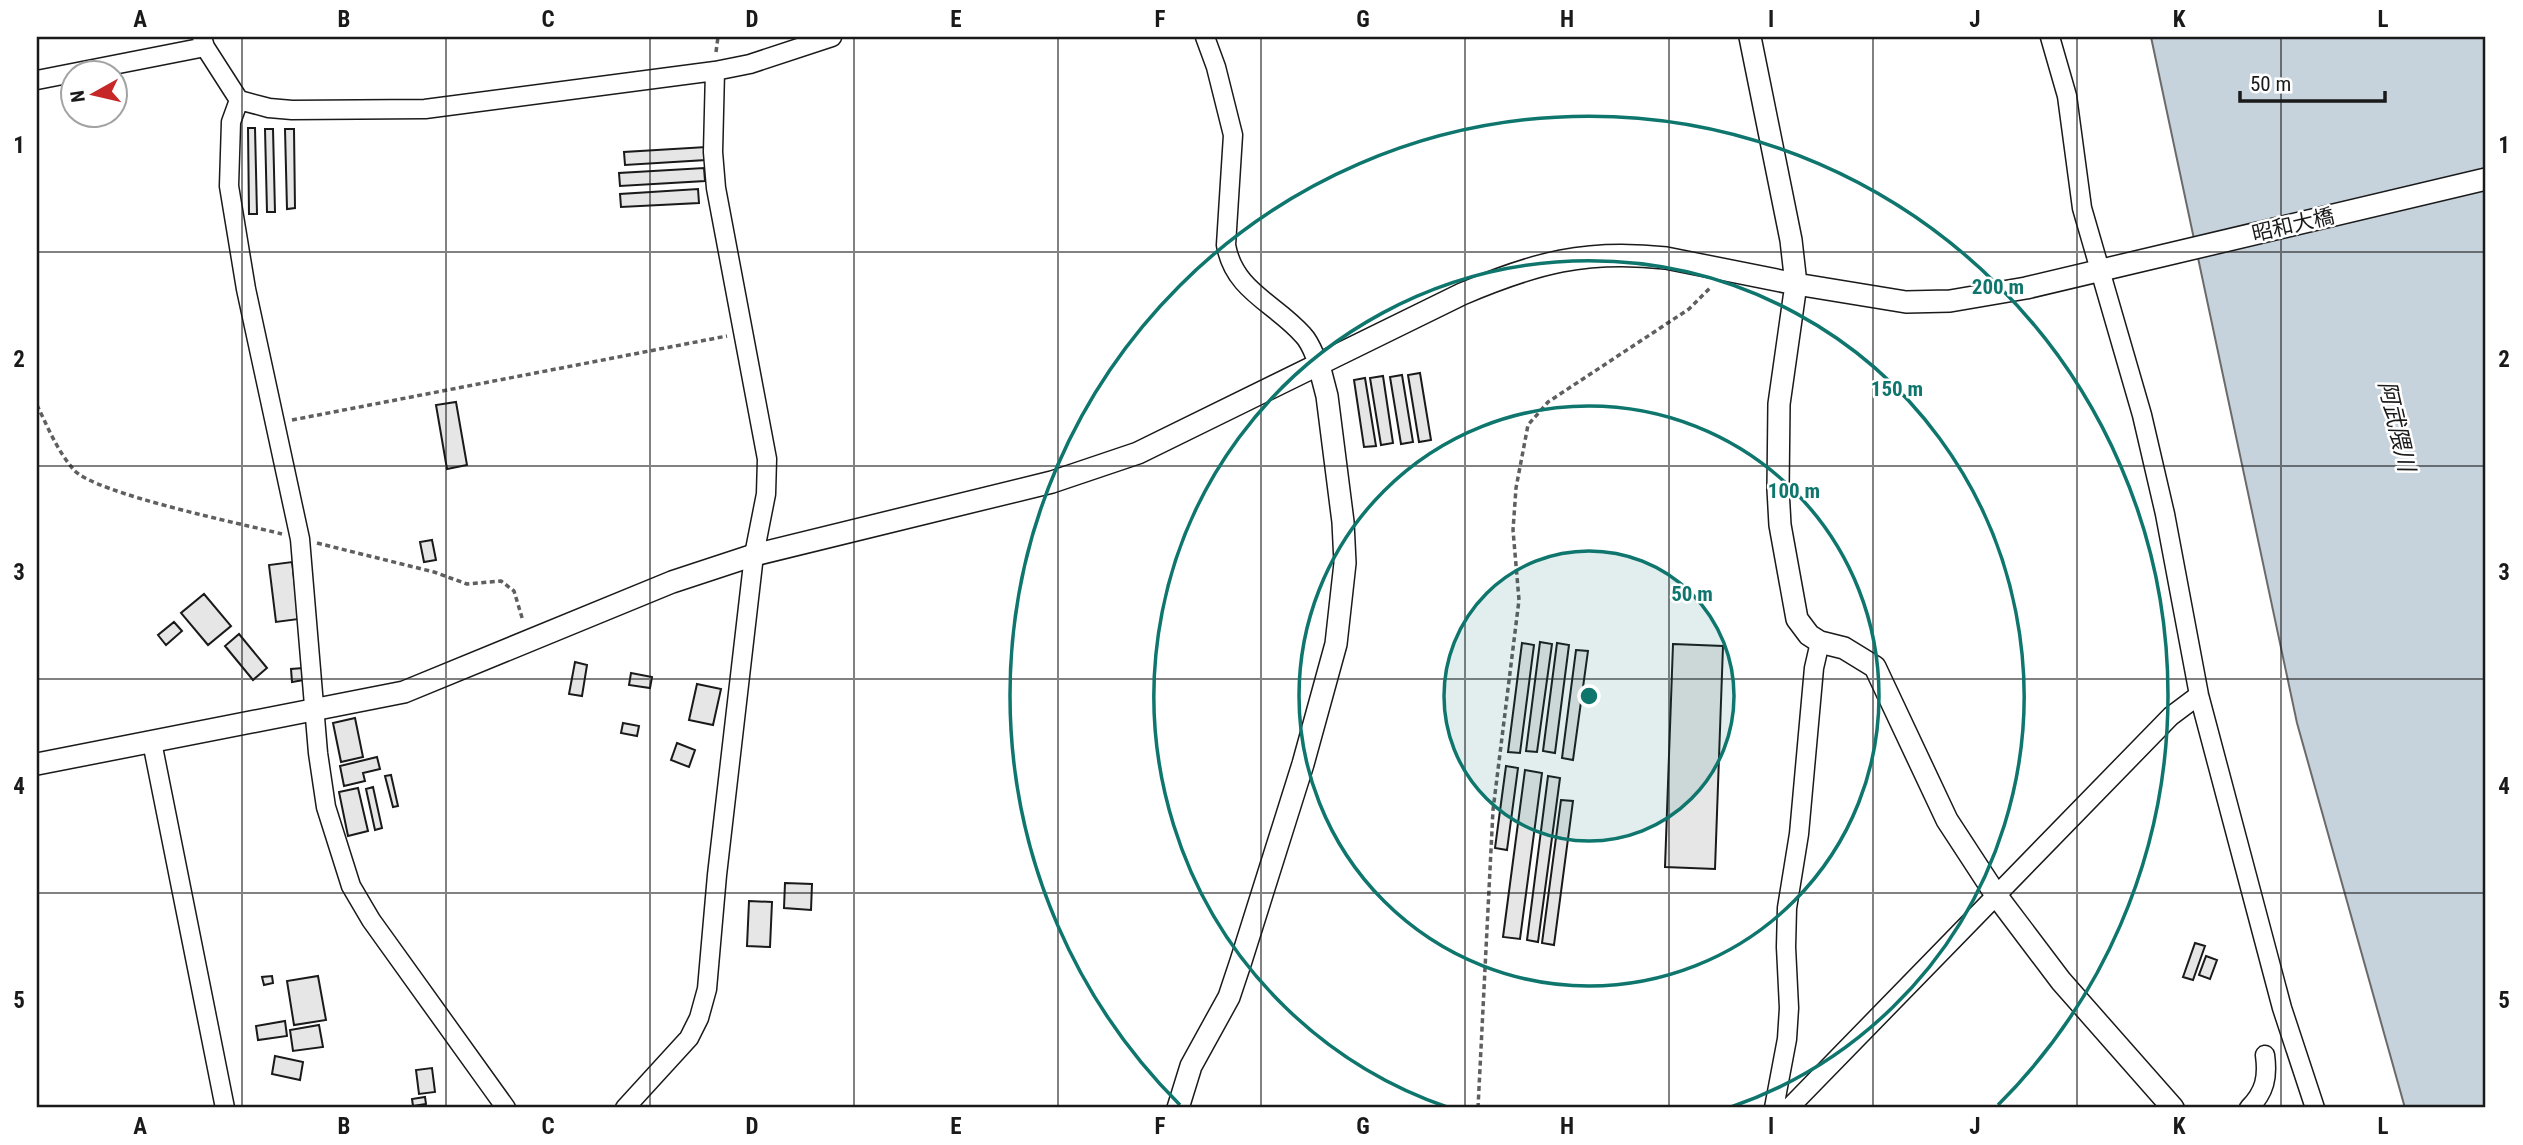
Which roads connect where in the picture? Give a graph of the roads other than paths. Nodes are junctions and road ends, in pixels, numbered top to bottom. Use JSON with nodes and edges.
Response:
{"nodes":[{"id":1,"x":832,"y":37,"type":"edge"},
{"id":2,"x":1205,"y":37,"type":"edge"},
{"id":3,"x":1750,"y":37,"type":"edge"},
{"id":4,"x":2050,"y":37,"type":"edge"},
{"id":5,"x":204,"y":42,"type":"edge"},
{"id":6,"x":715,"y":71,"type":"junction"},
{"id":7,"x":37,"y":80,"type":"edge"},
{"id":8,"x":239,"y":100,"type":"junction"},
{"id":9,"x":2486,"y":179,"type":"edge"},
{"id":10,"x":2100,"y":270,"type":"junction"},
{"id":11,"x":1796,"y":284,"type":"junction"},
{"id":12,"x":1319,"y":365,"type":"junction"},
{"id":13,"x":754,"y":555,"type":"junction"},
{"id":14,"x":1820,"y":642,"type":"junction"},
{"id":15,"x":2199,"y":695,"type":"junction"},
{"id":16,"x":314,"y":708,"type":"junction"},
{"id":17,"x":152,"y":742,"type":"junction"},
{"id":18,"x":37,"y":764,"type":"edge"},
{"id":19,"x":1996,"y":895,"type":"junction"},
{"id":20,"x":2265,"y":1055,"type":"dead end"},
{"id":21,"x":225,"y":1108,"type":"edge"},
{"id":22,"x":506,"y":1108,"type":"edge"},
{"id":23,"x":625,"y":1108,"type":"edge"},
{"id":24,"x":1178,"y":1108,"type":"edge"},
{"id":25,"x":1774,"y":1108,"type":"edge"},
{"id":26,"x":1789,"y":1108,"type":"edge"},
{"id":27,"x":2173,"y":1108,"type":"edge"},
{"id":28,"x":2249,"y":1108,"type":"edge"},
{"id":29,"x":2315,"y":1108,"type":"edge"}],
"edges":[{"from":1,"to":6,"type":"street"},
{"from":2,"to":12,"type":"street"},
{"from":3,"to":11,"type":"street"},
{"from":4,"to":10,"type":"street"},
{"from":5,"to":7,"type":"street"},
{"from":5,"to":8,"type":"street"},
{"from":6,"to":8,"type":"street"},
{"from":6,"to":13,"type":"street"},
{"from":8,"to":16,"type":"street"},
{"from":9,"to":10,"type":"street","name":"昭和大橋"},
{"from":10,"to":11,"type":"street","name":"昭和大橋"},
{"from":10,"to":15,"type":"street"},
{"from":11,"to":12,"type":"street","name":"昭和大橋"},
{"from":11,"to":14,"type":"street"},
{"from":12,"to":13,"type":"street","name":"昭和大橋"},
{"from":12,"to":24,"type":"street"},
{"from":13,"to":16,"type":"street","name":"昭和大橋"},
{"from":13,"to":23,"type":"street"},
{"from":14,"to":19,"type":"street"},
{"from":14,"to":25,"type":"street"},
{"from":15,"to":19,"type":"street"},
{"from":15,"to":29,"type":"street"},
{"from":16,"to":17,"type":"street","name":"昭和大橋"},
{"from":16,"to":22,"type":"street"},
{"from":17,"to":18,"type":"street","name":"昭和大橋"},
{"from":17,"to":21,"type":"street"},
{"from":19,"to":26,"type":"street"},
{"from":19,"to":27,"type":"street"},
{"from":20,"to":28,"type":"street"}]}
